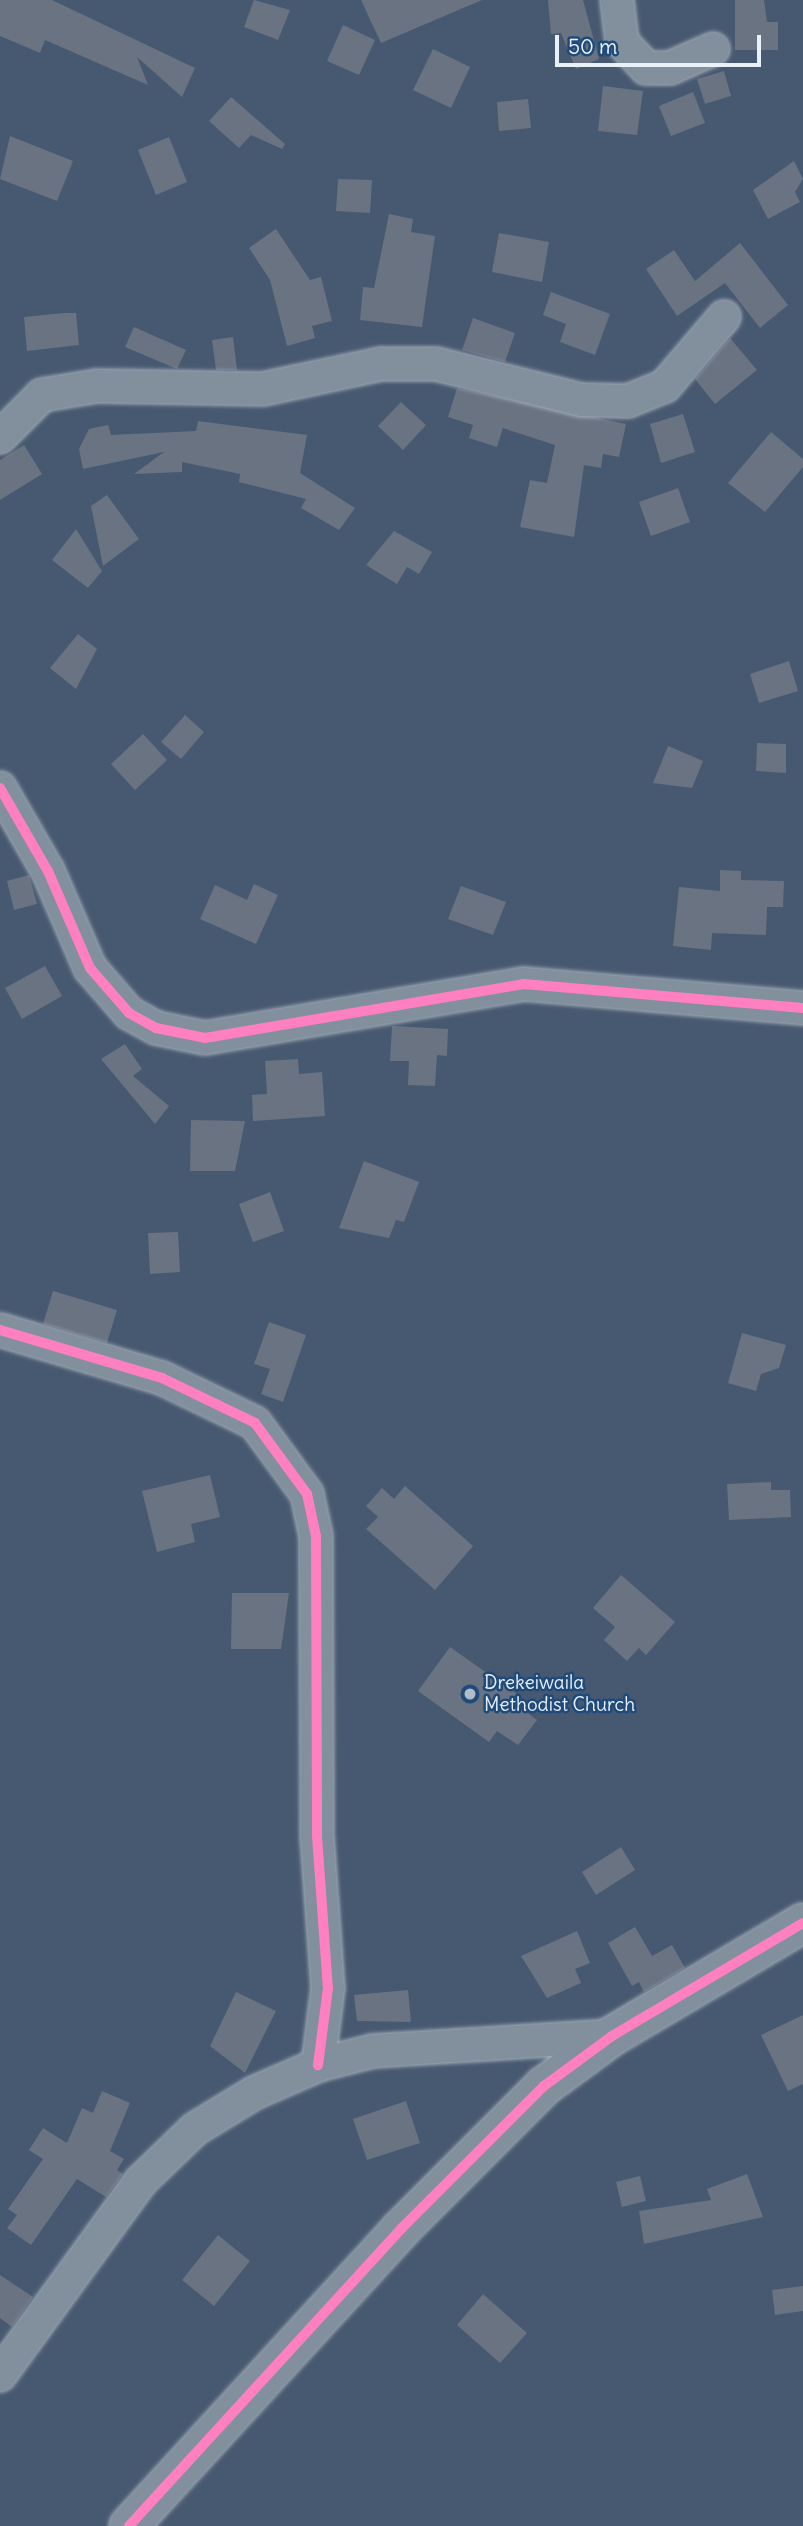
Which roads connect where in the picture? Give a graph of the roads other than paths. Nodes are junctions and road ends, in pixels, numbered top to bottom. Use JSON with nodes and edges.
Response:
{"nodes":[{"id":1,"x":617,"y":0,"type":"edge"},
{"id":2,"x":713,"y":50,"type":"dead end"},
{"id":3,"x":724,"y":317,"type":"dead end"},
{"id":4,"x":0,"y":437,"type":"edge"},
{"id":5,"x":0,"y":788,"type":"edge"},
{"id":6,"x":803,"y":1007,"type":"edge"},
{"id":7,"x":0,"y":1330,"type":"edge"},
{"id":8,"x":803,"y":1923,"type":"edge"},
{"id":9,"x":612,"y":2036,"type":"junction"},
{"id":10,"x":318,"y":2065,"type":"junction"},
{"id":11,"x":0,"y":2375,"type":"edge"},
{"id":12,"x":129,"y":2526,"type":"edge"}],
"edges":[{"from":1,"to":2,"type":"street"},
{"from":3,"to":4,"type":"street"},
{"from":5,"to":6,"type":"street"},
{"from":7,"to":10,"type":"street"},
{"from":8,"to":9,"type":"street"},
{"from":9,"to":10,"type":"street"},
{"from":9,"to":12,"type":"street"},
{"from":10,"to":11,"type":"street"}]}
